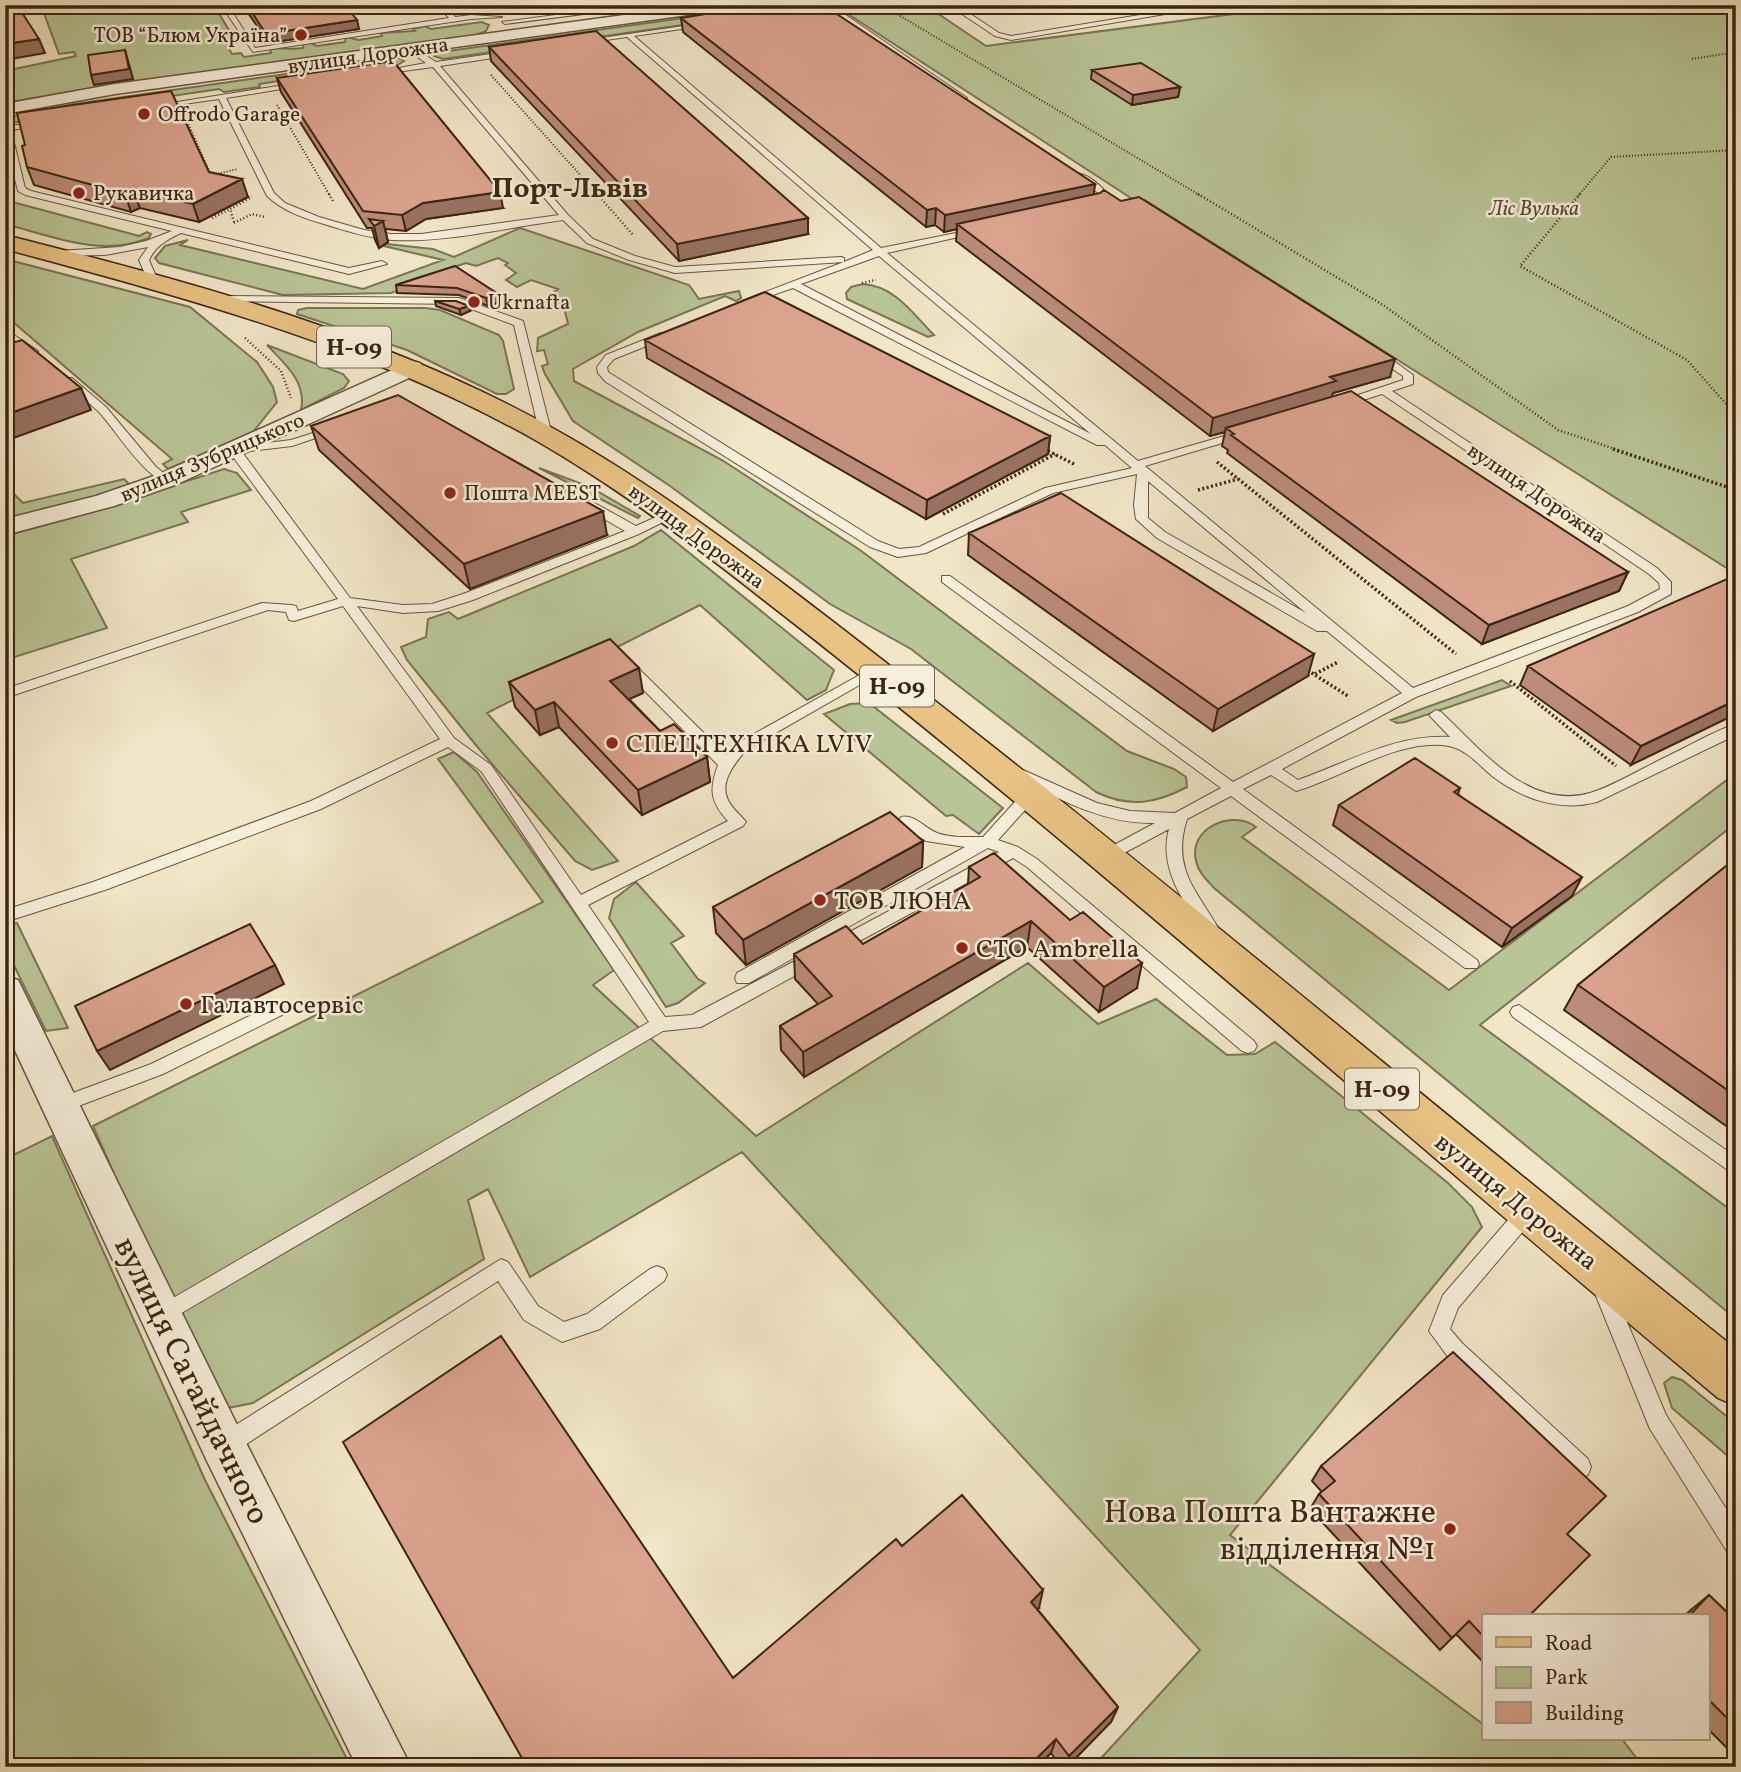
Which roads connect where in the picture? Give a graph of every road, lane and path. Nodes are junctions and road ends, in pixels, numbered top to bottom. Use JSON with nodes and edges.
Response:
{"nodes":[{"id":1,"x":224,"y":5,"type":"edge"},
{"id":2,"x":440,"y":5,"type":"edge"},
{"id":3,"x":486,"y":5,"type":"edge"},
{"id":4,"x":651,"y":5,"type":"edge"},
{"id":5,"x":731,"y":5,"type":"edge"},
{"id":6,"x":826,"y":5,"type":"edge"},
{"id":7,"x":882,"y":5,"type":"edge"},
{"id":8,"x":972,"y":5,"type":"edge"},
{"id":9,"x":1215,"y":5,"type":"edge"},
{"id":10,"x":502,"y":19,"type":"junction"},
{"id":11,"x":454,"y":20,"type":"junction"},
{"id":12,"x":708,"y":23,"type":"edge"},
{"id":13,"x":520,"y":34,"type":"junction"},
{"id":14,"x":629,"y":35,"type":"junction"},
{"id":15,"x":578,"y":43,"type":"edge"},
{"id":16,"x":412,"y":49,"type":"junction"},
{"id":17,"x":514,"y":52,"type":"edge"},
{"id":18,"x":1736,"y":52,"type":"edge"},
{"id":19,"x":1692,"y":59,"type":"dead end"},
{"id":20,"x":435,"y":64,"type":"junction"},
{"id":21,"x":489,"y":72,"type":"edge"},
{"id":22,"x":371,"y":74,"type":"edge"},
{"id":23,"x":306,"y":83,"type":"edge"},
{"id":24,"x":221,"y":96,"type":"junction"},
{"id":25,"x":274,"y":100,"type":"edge"},
{"id":26,"x":975,"y":106,"type":"edge"},
{"id":27,"x":140,"y":108,"type":"edge"},
{"id":28,"x":5,"y":109,"type":"edge"},
{"id":29,"x":183,"y":113,"type":"edge"},
{"id":30,"x":45,"y":123,"type":"edge"},
{"id":31,"x":6,"y":130,"type":"edge"},
{"id":32,"x":1736,"y":149,"type":"edge"},
{"id":33,"x":1067,"y":167,"type":"edge"},
{"id":34,"x":243,"y":168,"type":"dead end"},
{"id":35,"x":211,"y":176,"type":"junction"},
{"id":36,"x":203,"y":180,"type":"edge"},
{"id":37,"x":1101,"y":191,"type":"junction"},
{"id":38,"x":596,"y":193,"type":"junction"},
{"id":39,"x":242,"y":194,"type":"edge"},
{"id":40,"x":573,"y":197,"type":"dead end"},
{"id":41,"x":1118,"y":200,"type":"edge"},
{"id":42,"x":1085,"y":206,"type":"edge"},
{"id":43,"x":337,"y":208,"type":"dead end"},
{"id":44,"x":565,"y":217,"type":"junction"},
{"id":45,"x":276,"y":219,"type":"dead end"},
{"id":46,"x":236,"y":222,"type":"junction"},
{"id":47,"x":225,"y":225,"type":"dead end"},
{"id":48,"x":982,"y":229,"type":"edge"},
{"id":49,"x":178,"y":231,"type":"junction"},
{"id":50,"x":165,"y":239,"type":"junction"},
{"id":51,"x":637,"y":239,"type":"dead end"},
{"id":52,"x":5,"y":242,"type":"edge"},
{"id":53,"x":880,"y":252,"type":"junction"},
{"id":54,"x":51,"y":254,"type":"junction"},
{"id":55,"x":382,"y":264,"type":"dead end"},
{"id":56,"x":153,"y":281,"type":"junction"},
{"id":57,"x":795,"y":285,"type":"junction"},
{"id":58,"x":217,"y":299,"type":"junction"},
{"id":59,"x":738,"y":305,"type":"edge"},
{"id":60,"x":674,"y":331,"type":"edge"},
{"id":61,"x":5,"y":332,"type":"edge"},
{"id":62,"x":240,"y":334,"type":"dead end"},
{"id":63,"x":1367,"y":347,"type":"edge"},
{"id":64,"x":412,"y":369,"type":"junction"},
{"id":65,"x":1385,"y":391,"type":"junction"},
{"id":66,"x":291,"y":401,"type":"dead end"},
{"id":67,"x":1333,"y":407,"type":"edge"},
{"id":68,"x":1736,"y":415,"type":"edge"},
{"id":69,"x":345,"y":426,"type":"edge"},
{"id":70,"x":1255,"y":430,"type":"edge"},
{"id":71,"x":546,"y":435,"type":"junction"},
{"id":72,"x":1043,"y":448,"type":"edge"},
{"id":73,"x":234,"y":450,"type":"junction"},
{"id":74,"x":1055,"y":454,"type":"junction"},
{"id":75,"x":1210,"y":455,"type":"dead end"},
{"id":76,"x":1136,"y":464,"type":"junction"},
{"id":77,"x":1077,"y":466,"type":"dead end"},
{"id":78,"x":1238,"y":479,"type":"junction"},
{"id":79,"x":166,"y":480,"type":"junction"},
{"id":80,"x":1736,"y":490,"type":"edge"},
{"id":81,"x":1194,"y":491,"type":"dead end"},
{"id":82,"x":576,"y":498,"type":"edge"},
{"id":83,"x":671,"y":515,"type":"junction"},
{"id":84,"x":932,"y":520,"type":"edge"},
{"id":85,"x":5,"y":527,"type":"edge"},
{"id":86,"x":635,"y":531,"type":"junction"},
{"id":87,"x":946,"y":579,"type":"dead end"},
{"id":88,"x":346,"y":601,"type":"junction"},
{"id":89,"x":1357,"y":648,"type":"junction"},
{"id":90,"x":1459,"y":656,"type":"dead end"},
{"id":91,"x":1343,"y":660,"type":"dead end"},
{"id":92,"x":625,"y":664,"type":"edge"},
{"id":93,"x":1303,"y":667,"type":"edge"},
{"id":94,"x":877,"y":671,"type":"junction"},
{"id":95,"x":1314,"y":675,"type":"junction"},
{"id":96,"x":1510,"y":681,"type":"dead end"},
{"id":97,"x":5,"y":694,"type":"edge"},
{"id":98,"x":1411,"y":694,"type":"junction"},
{"id":99,"x":1348,"y":696,"type":"dead end"},
{"id":100,"x":1436,"y":715,"type":"dead end"},
{"id":101,"x":1736,"y":729,"type":"edge"},
{"id":102,"x":449,"y":741,"type":"junction"},
{"id":103,"x":984,"y":757,"type":"junction"},
{"id":104,"x":1485,"y":758,"type":"junction"},
{"id":105,"x":726,"y":764,"type":"junction"},
{"id":106,"x":1271,"y":768,"type":"junction"},
{"id":107,"x":1632,"y":779,"type":"junction"},
{"id":108,"x":1233,"y":789,"type":"junction"},
{"id":109,"x":1029,"y":796,"type":"junction"},
{"id":110,"x":1181,"y":816,"type":"junction"},
{"id":111,"x":906,"y":821,"type":"dead end"},
{"id":112,"x":987,"y":842,"type":"junction"},
{"id":113,"x":1013,"y":851,"type":"junction"},
{"id":114,"x":1106,"y":856,"type":"junction"},
{"id":115,"x":578,"y":903,"type":"junction"},
{"id":116,"x":5,"y":916,"type":"edge"},
{"id":117,"x":1471,"y":964,"type":"dead end"},
{"id":118,"x":1236,"y":967,"type":"junction"},
{"id":119,"x":743,"y":978,"type":"dead end"},
{"id":120,"x":5,"y":990,"type":"edge"},
{"id":121,"x":276,"y":1010,"type":"dead end"},
{"id":122,"x":1520,"y":1012,"type":"dead end"},
{"id":123,"x":660,"y":1024,"type":"junction"},
{"id":124,"x":1248,"y":1046,"type":"dead end"},
{"id":125,"x":60,"y":1105,"type":"junction"},
{"id":126,"x":1736,"y":1168,"type":"edge"},
{"id":127,"x":1528,"y":1211,"type":"junction"},
{"id":128,"x":1592,"y":1263,"type":"junction"},
{"id":129,"x":657,"y":1275,"type":"dead end"},
{"id":130,"x":161,"y":1316,"type":"junction"},
{"id":131,"x":1736,"y":1381,"type":"edge"},
{"id":132,"x":223,"y":1445,"type":"junction"},
{"id":133,"x":1580,"y":1467,"type":"edge"},
{"id":134,"x":1736,"y":1545,"type":"edge"},
{"id":135,"x":385,"y":1767,"type":"edge"}],
"edges":[{"from":1,"to":11,"type":"lane"},
{"from":2,"to":11,"type":"lane"},
{"from":3,"to":10,"type":"lane"},
{"from":4,"to":10,"type":"lane"},
{"from":5,"to":13,"type":"street","name":"вулиця Дорожна"},
{"from":6,"to":26,"type":"lane"},
{"from":7,"to":80,"type":"path"},
{"from":8,"to":9,"type":"lane"},
{"from":10,"to":11,"type":"lane"},
{"from":10,"to":13,"type":"lane"},
{"from":12,"to":14,"type":"lane"},
{"from":13,"to":16,"type":"street","name":"вулиця Дорожна"},
{"from":14,"to":15,"type":"lane"},
{"from":14,"to":53,"type":"lane"},
{"from":16,"to":20,"type":"lane"},
{"from":16,"to":28,"type":"street","name":"вулиця Дорожна"},
{"from":17,"to":20,"type":"lane"},
{"from":18,"to":19,"type":"path"},
{"from":20,"to":22,"type":"lane"},
{"from":20,"to":44,"type":"lane"},
{"from":21,"to":38,"type":"path"},
{"from":23,"to":24,"type":"lane"},
{"from":24,"to":27,"type":"lane"},
{"from":24,"to":44,"type":"lane"},
{"from":25,"to":43,"type":"path"},
{"from":29,"to":35,"type":"path"},
{"from":30,"to":31,"type":"lane"},
{"from":31,"to":49,"type":"lane"},
{"from":32,"to":68,"type":"path"},
{"from":33,"to":37,"type":"lane"},
{"from":34,"to":35,"type":"path"},
{"from":35,"to":36,"type":"path"},
{"from":37,"to":41,"type":"lane"},
{"from":37,"to":42,"type":"lane"},
{"from":38,"to":40,"type":"path"},
{"from":38,"to":51,"type":"path"},
{"from":39,"to":46,"type":"path"},
{"from":44,"to":53,"type":"lane"},
{"from":45,"to":46,"type":"path"},
{"from":46,"to":47,"type":"path"},
{"from":48,"to":53,"type":"lane"},
{"from":49,"to":50,"type":"lane","name":"вулиця Дорожна"},
{"from":49,"to":55,"type":"lane"},
{"from":50,"to":54,"type":"lane","name":"вулиця Дорожна"},
{"from":50,"to":56,"type":"lane","name":"вулиця Дорожна"},
{"from":52,"to":54,"type":"main road","name":"вулиця Дорожна","number":"Н-09"},
{"from":53,"to":57,"type":"lane"},
{"from":53,"to":76,"type":"lane"},
{"from":54,"to":56,"type":"main road","name":"вулиця Дорожна","number":"Н-09"},
{"from":56,"to":58,"type":"main road","name":"вулиця Дорожна","number":"Н-09"},
{"from":57,"to":59,"type":"lane"},
{"from":57,"to":76,"type":"lane"},
{"from":58,"to":64,"type":"main road","name":"вулиця Дорожна","number":"Н-09"},
{"from":58,"to":71,"type":"lane"},
{"from":60,"to":76,"type":"lane"},
{"from":61,"to":79,"type":"lane"},
{"from":62,"to":66,"type":"path"},
{"from":63,"to":65,"type":"lane"},
{"from":64,"to":71,"type":"main road","name":"вулиця Дорожна","number":"Н-09"},
{"from":64,"to":73,"type":"street","name":"вулиця Зубрицького"},
{"from":65,"to":67,"type":"lane"},
{"from":65,"to":98,"type":"lane","name":"вулиця Дорожна"},
{"from":69,"to":73,"type":"lane"},
{"from":70,"to":76,"type":"lane"},
{"from":71,"to":83,"type":"main road","name":"вулиця Дорожна","number":"Н-09"},
{"from":72,"to":74,"type":"path"},
{"from":73,"to":79,"type":"street","name":"вулиця Зубрицького"},
{"from":73,"to":88,"type":"lane"},
{"from":74,"to":77,"type":"path"},
{"from":74,"to":84,"type":"path"},
{"from":75,"to":78,"type":"path"},
{"from":76,"to":89,"type":"lane"},
{"from":76,"to":89,"type":"lane"},
{"from":78,"to":81,"type":"path"},
{"from":78,"to":90,"type":"path"},
{"from":79,"to":85,"type":"street","name":"вулиця Зубрицького"},
{"from":82,"to":86,"type":"lane"},
{"from":83,"to":86,"type":"lane"},
{"from":83,"to":94,"type":"main road","name":"вулиця Дорожна","number":"Н-09"},
{"from":86,"to":88,"type":"lane"},
{"from":87,"to":108,"type":"lane"},
{"from":88,"to":97,"type":"lane"},
{"from":88,"to":102,"type":"lane"},
{"from":89,"to":98,"type":"lane"},
{"from":91,"to":95,"type":"path"},
{"from":92,"to":105,"type":"lane"},
{"from":93,"to":95,"type":"path"},
{"from":94,"to":103,"type":"main road","name":"вулиця Дорожна","number":"Н-09"},
{"from":94,"to":105,"type":"lane"},
{"from":95,"to":99,"type":"path"},
{"from":96,"to":107,"type":"path"},
{"from":98,"to":106,"type":"lane","name":"вулиця Дорожна"},
{"from":100,"to":104,"type":"lane"},
{"from":101,"to":107,"type":"lane"},
{"from":102,"to":115,"type":"lane"},
{"from":102,"to":116,"type":"lane"},
{"from":103,"to":109,"type":"main road","name":"вулиця Дорожна","number":"Н-09"},
{"from":103,"to":110,"type":"lane"},
{"from":104,"to":106,"type":"lane"},
{"from":104,"to":107,"type":"lane"},
{"from":105,"to":115,"type":"lane"},
{"from":106,"to":108,"type":"lane","name":"вулиця Дорожна"},
{"from":108,"to":110,"type":"lane","name":"вулиця Дорожна"},
{"from":108,"to":117,"type":"lane"},
{"from":109,"to":112,"type":"lane"},
{"from":109,"to":114,"type":"main road","name":"вулиця Дорожна","number":"Н-09"},
{"from":110,"to":114,"type":"lane","name":"вулиця Дорожна"},
{"from":110,"to":118,"type":"lane"},
{"from":111,"to":112,"type":"lane"},
{"from":112,"to":113,"type":"lane"},
{"from":112,"to":119,"type":"lane"},
{"from":113,"to":123,"type":"lane"},
{"from":113,"to":124,"type":"lane"},
{"from":114,"to":118,"type":"main road","name":"вулиця Дорожна","number":"Н-09"},
{"from":115,"to":123,"type":"lane"},
{"from":118,"to":127,"type":"main road","name":"вулиця Дорожна","number":"Н-09"},
{"from":120,"to":125,"type":"street","name":"вулиця Сагайдачного"},
{"from":121,"to":125,"type":"lane"},
{"from":122,"to":126,"type":"lane"},
{"from":123,"to":130,"type":"lane"},
{"from":125,"to":130,"type":"street","name":"вулиця Сагайдачного"},
{"from":127,"to":128,"type":"main road","name":"вулиця Дорожна","number":"Н-09"},
{"from":127,"to":133,"type":"lane"},
{"from":128,"to":131,"type":"main road","name":"вулиця Дорожна","number":"Н-09"},
{"from":128,"to":134,"type":"lane"},
{"from":129,"to":132,"type":"lane"},
{"from":130,"to":132,"type":"street","name":"вулиця Сагайдачного"},
{"from":132,"to":135,"type":"street","name":"вулиця Сагайдачного"}]}
